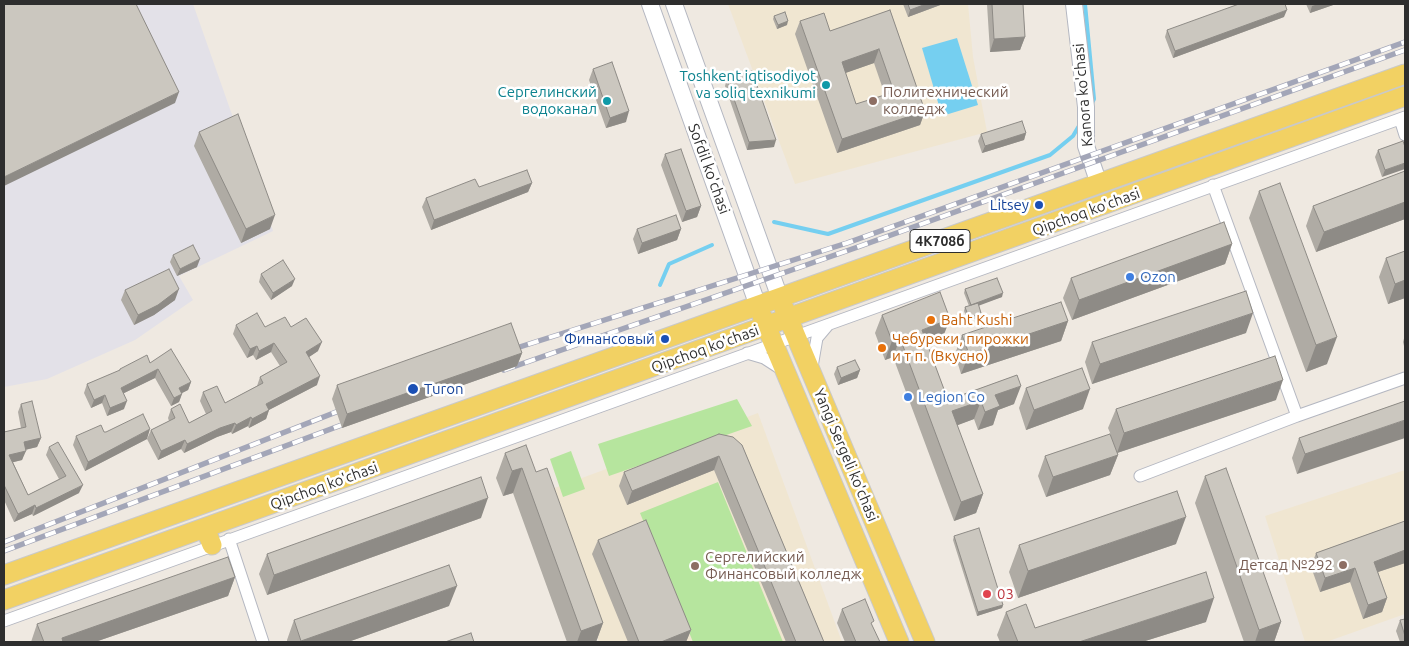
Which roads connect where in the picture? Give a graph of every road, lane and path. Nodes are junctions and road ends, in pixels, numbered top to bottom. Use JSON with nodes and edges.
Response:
{"nodes":[{"id":1,"x":650,"y":4,"type":"edge"},
{"id":2,"x":674,"y":4,"type":"edge"},
{"id":3,"x":1074,"y":4,"type":"edge"},
{"id":4,"x":1405,"y":74,"type":"edge"},
{"id":5,"x":1405,"y":96,"type":"edge"},
{"id":6,"x":1402,"y":118,"type":"edge"},
{"id":7,"x":1405,"y":135,"type":"edge"},
{"id":8,"x":1099,"y":184,"type":"junction"},
{"id":9,"x":1213,"y":185,"type":"junction"},
{"id":10,"x":1052,"y":200,"type":"junction"},
{"id":11,"x":1060,"y":222,"type":"junction"},
{"id":12,"x":761,"y":244,"type":"junction"},
{"id":13,"x":739,"y":253,"type":"junction"},
{"id":14,"x":780,"y":298,"type":"junction"},
{"id":15,"x":758,"y":306,"type":"junction"},
{"id":16,"x":832,"y":323,"type":"junction"},
{"id":17,"x":792,"y":327,"type":"junction"},
{"id":18,"x":770,"y":335,"type":"junction"},
{"id":19,"x":745,"y":353,"type":"junction"},
{"id":20,"x":812,"y":373,"type":"junction"},
{"id":21,"x":1405,"y":378,"type":"edge"},
{"id":22,"x":789,"y":381,"type":"junction"},
{"id":23,"x":500,"y":398,"type":"junction"},
{"id":24,"x":1297,"y":416,"type":"junction"},
{"id":25,"x":508,"y":420,"type":"junction"},
{"id":26,"x":1140,"y":476,"type":"dead end"},
{"id":27,"x":215,"y":538,"type":"junction"},
{"id":28,"x":4,"y":575,"type":"edge"},
{"id":29,"x":4,"y":600,"type":"edge"},
{"id":30,"x":4,"y":621,"type":"edge"},
{"id":31,"x":262,"y":642,"type":"edge"},
{"id":32,"x":898,"y":642,"type":"edge"},
{"id":33,"x":925,"y":642,"type":"edge"}],
"edges":[{"from":1,"to":13,"type":"street","name":"Sofdil ko'chasi"},
{"from":2,"to":12,"type":"street","name":"Sofdil ko'chasi"},
{"from":3,"to":8,"type":"street","name":"Kanora ko'chasi"},
{"from":4,"to":8,"type":"main road","name":"Qipchoq ko'chasi"},
{"from":5,"to":11,"type":"main road","name":"Qipchoq ko'chasi"},
{"from":6,"to":7,"type":"street"},
{"from":6,"to":9,"type":"street","name":"Qipchoq ko'chasi"},
{"from":8,"to":10,"type":"main road","name":"Qipchoq ko'chasi","number":"4К708б"},
{"from":9,"to":16,"type":"street","name":"Qipchoq ko'chasi"},
{"from":9,"to":24,"type":"street"},
{"from":10,"to":11,"type":"main road"},
{"from":10,"to":14,"type":"main road","name":"Qipchoq ko'chasi","number":"4К708б"},
{"from":11,"to":17,"type":"main road","name":"Qipchoq ko'chasi"},
{"from":12,"to":13,"type":"street"},
{"from":12,"to":14,"type":"street","name":"Sofdil ko'chasi"},
{"from":13,"to":15,"type":"street","name":"Sofdil ko'chasi"},
{"from":14,"to":15,"type":"main road","name":"Qipchoq ko'chasi"},
{"from":14,"to":17,"type":"main road","name":"Yangi Sergeli ko'chasi"},
{"from":14,"to":18,"type":"main road"},
{"from":15,"to":18,"type":"main road","name":"Yangi Sergeli ko'chasi"},
{"from":15,"to":23,"type":"main road","name":"Qipchoq ko'chasi"},
{"from":16,"to":17,"type":"street","name":"Qipchoq ko'chasi"},
{"from":16,"to":20,"type":"street","name":"Qipchoq ko'chasi"},
{"from":17,"to":18,"type":"main road","name":"Qipchoq ko'chasi"},
{"from":17,"to":20,"type":"main road","name":"Yangi Sergeli ko'chasi"},
{"from":18,"to":19,"type":"street","name":"Qipchoq ko'chasi"},
{"from":18,"to":22,"type":"main road","name":"Yangi Sergeli ko'chasi"},
{"from":18,"to":25,"type":"main road","name":"Qipchoq ko'chasi"},
{"from":19,"to":22,"type":"street","name":"Qipchoq ko'chasi"},
{"from":19,"to":27,"type":"street","name":"Qipchoq ko'chasi"},
{"from":20,"to":33,"type":"main road","name":"Yangi Sergeli ko'chasi"},
{"from":21,"to":24,"type":"street"},
{"from":22,"to":32,"type":"main road","name":"Yangi Sergeli ko'chasi"},
{"from":23,"to":25,"type":"main road"},
{"from":23,"to":28,"type":"main road","name":"Qipchoq ko'chasi"},
{"from":24,"to":26,"type":"street"},
{"from":25,"to":27,"type":"main road","name":"Qipchoq ko'chasi"},
{"from":27,"to":29,"type":"main road","name":"Qipchoq ko'chasi"},
{"from":27,"to":30,"type":"street","name":"Qipchoq ko'chasi"},
{"from":27,"to":31,"type":"street"}]}
